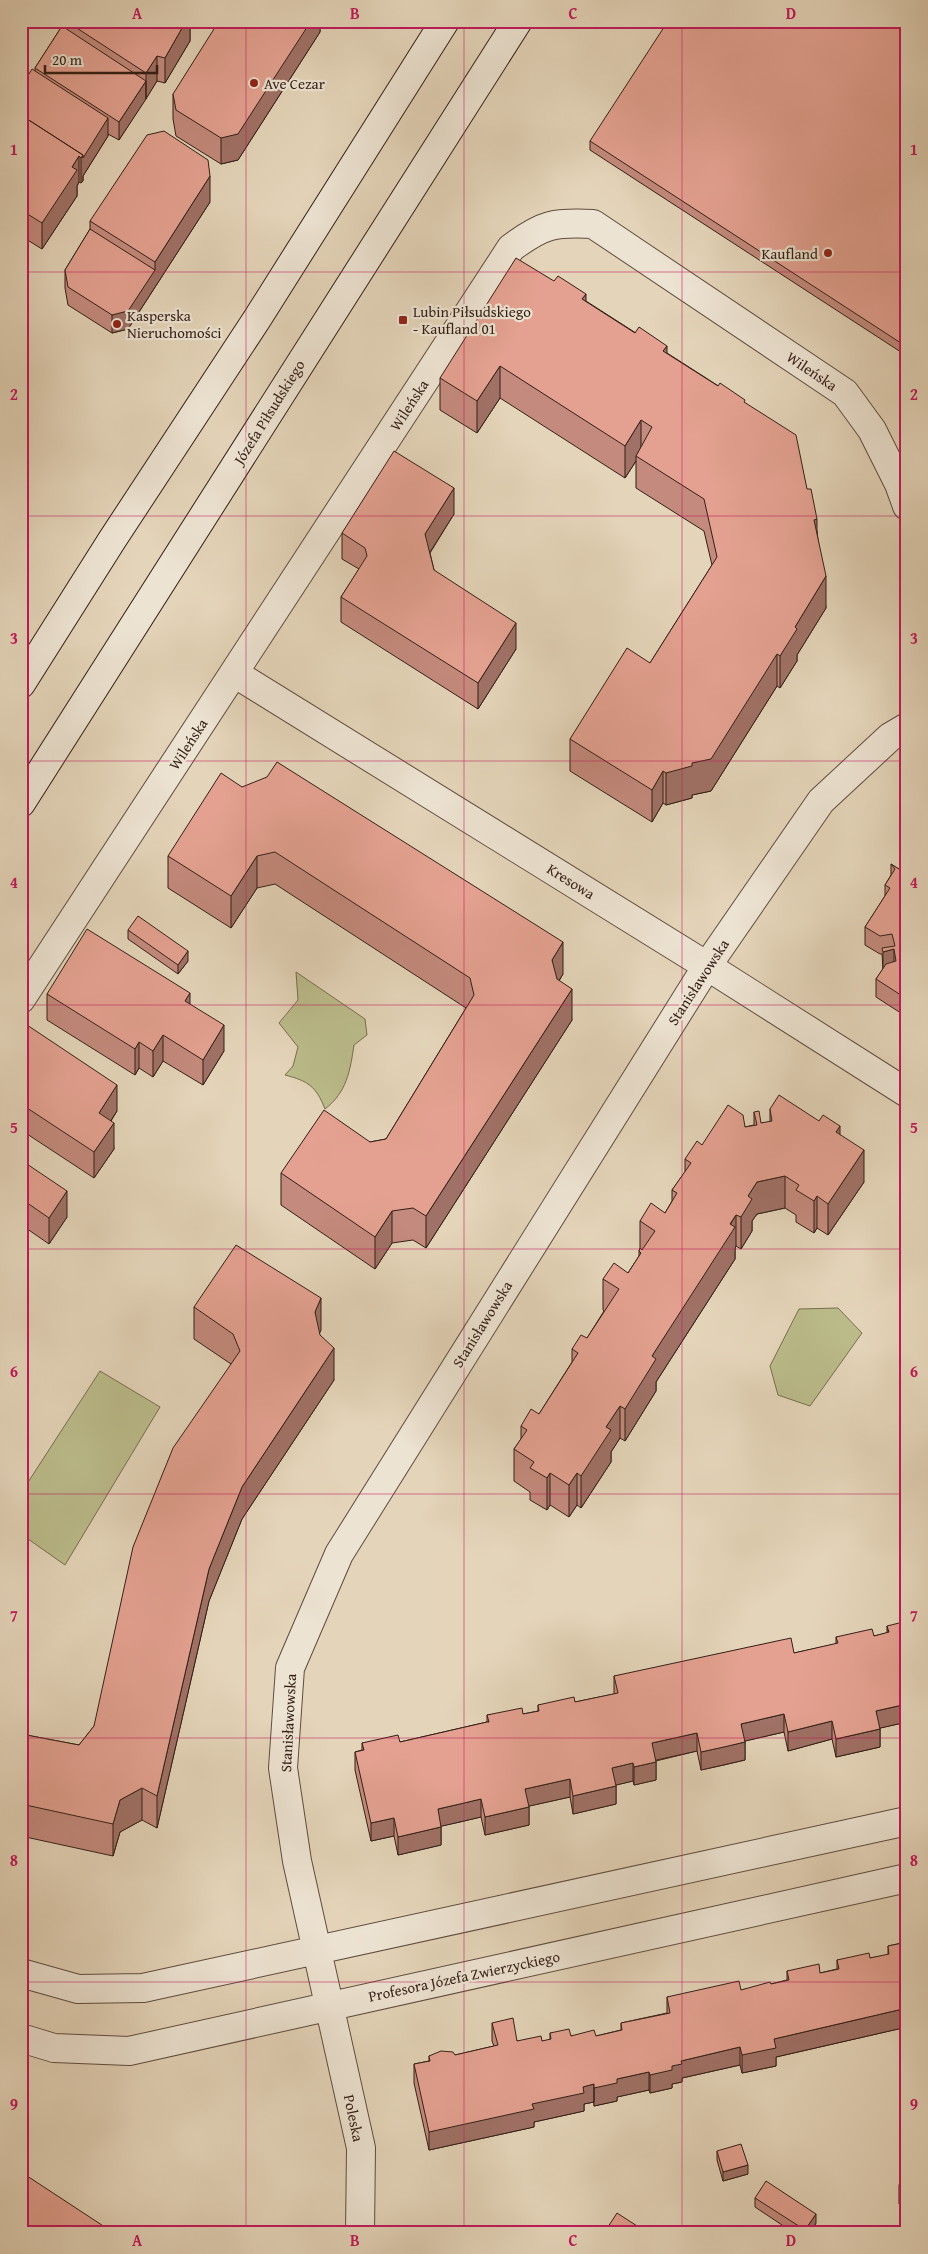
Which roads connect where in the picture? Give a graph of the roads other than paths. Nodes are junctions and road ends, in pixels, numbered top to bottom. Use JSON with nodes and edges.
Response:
{"nodes":[{"id":1,"x":445,"y":21,"type":"edge"},
{"id":2,"x":518,"y":21,"type":"edge"},
{"id":3,"x":907,"y":506,"type":"edge"},
{"id":4,"x":234,"y":673,"type":"junction"},
{"id":5,"x":21,"y":684,"type":"edge"},
{"id":6,"x":907,"y":727,"type":"edge"},
{"id":7,"x":21,"y":803,"type":"edge"},
{"id":8,"x":707,"y":966,"type":"junction"},
{"id":9,"x":21,"y":999,"type":"edge"},
{"id":10,"x":907,"y":1093,"type":"edge"},
{"id":11,"x":907,"y":1821,"type":"edge"},
{"id":12,"x":907,"y":1878,"type":"edge"},
{"id":13,"x":317,"y":1951,"type":"junction"},
{"id":14,"x":21,"y":1974,"type":"edge"},
{"id":15,"x":330,"y":2006,"type":"junction"},
{"id":16,"x":21,"y":2038,"type":"edge"},
{"id":17,"x":360,"y":2233,"type":"edge"}],
"edges":[{"from":1,"to":5,"type":"street"},
{"from":2,"to":7,"type":"street","name":"Józefa Piłsudskiego"},
{"from":3,"to":4,"type":"street","name":"Wileńska"},
{"from":4,"to":8,"type":"street","name":"Kresowa"},
{"from":4,"to":9,"type":"street","name":"Wileńska"},
{"from":6,"to":8,"type":"street","name":"Stanisławowska"},
{"from":8,"to":10,"type":"street","name":"Kresowa"},
{"from":8,"to":13,"type":"street","name":"Stanisławowska"},
{"from":11,"to":13,"type":"street"},
{"from":12,"to":15,"type":"street","name":"Profesora Józefa Zwierzyckiego"},
{"from":13,"to":14,"type":"street"},
{"from":13,"to":15,"type":"street","name":"Stanisławowska"},
{"from":15,"to":16,"type":"street","name":"Profesora Józefa Zwierzyckiego"},
{"from":15,"to":17,"type":"street","name":"Poleska"}]}
